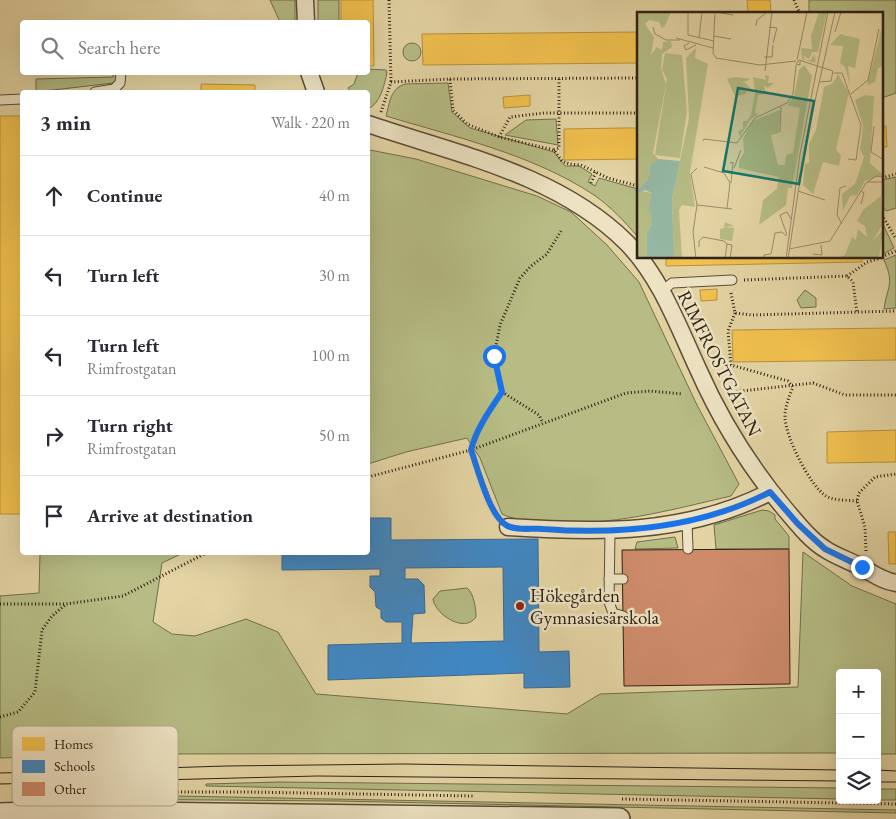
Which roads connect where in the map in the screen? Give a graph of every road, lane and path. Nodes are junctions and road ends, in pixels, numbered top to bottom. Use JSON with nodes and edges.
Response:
{"nodes":[{"id":1,"x":305,"y":0,"type":"edge"},
{"id":2,"x":389,"y":0,"type":"edge"},
{"id":3,"x":794,"y":0,"type":"edge"},
{"id":4,"x":799,"y":12,"type":"edge"},
{"id":5,"x":306,"y":20,"type":"edge"},
{"id":6,"x":121,"y":75,"type":"edge"},
{"id":7,"x":310,"y":75,"type":"edge"},
{"id":8,"x":559,"y":78,"type":"junction"},
{"id":9,"x":637,"y":78,"type":"edge"},
{"id":10,"x":450,"y":79,"type":"junction"},
{"id":11,"x":391,"y":82,"type":"junction"},
{"id":12,"x":108,"y":90,"type":"edge"},
{"id":13,"x":315,"y":90,"type":"edge"},
{"id":14,"x":20,"y":99,"type":"edge"},
{"id":15,"x":0,"y":100,"type":"edge"},
{"id":16,"x":560,"y":113,"type":"junction"},
{"id":17,"x":637,"y":113,"type":"edge"},
{"id":18,"x":372,"y":125,"type":"edge"},
{"id":19,"x":499,"y":137,"type":"junction"},
{"id":20,"x":554,"y":150,"type":"junction"},
{"id":21,"x":596,"y":172,"type":"junction"},
{"id":22,"x":591,"y":183,"type":"dead end"},
{"id":23,"x":637,"y":186,"type":"edge"},
{"id":24,"x":884,"y":218,"type":"edge"},
{"id":25,"x":561,"y":231,"type":"dead end"},
{"id":26,"x":896,"y":240,"type":"edge"},
{"id":27,"x":896,"y":251,"type":"edge"},
{"id":28,"x":884,"y":256,"type":"edge"},
{"id":29,"x":637,"y":257,"type":"edge"},
{"id":30,"x":639,"y":259,"type":"edge"},
{"id":31,"x":876,"y":259,"type":"edge"},
{"id":32,"x":847,"y":276,"type":"junction"},
{"id":33,"x":732,"y":280,"type":"junction"},
{"id":34,"x":662,"y":291,"type":"junction"},
{"id":35,"x":896,"y":311,"type":"edge"},
{"id":36,"x":735,"y":313,"type":"junction"},
{"id":37,"x":857,"y":313,"type":"junction"},
{"id":38,"x":793,"y":387,"type":"junction"},
{"id":39,"x":502,"y":392,"type":"junction"},
{"id":40,"x":733,"y":392,"type":"dead end"},
{"id":41,"x":683,"y":394,"type":"dead end"},
{"id":42,"x":896,"y":395,"type":"edge"},
{"id":43,"x":543,"y":423,"type":"junction"},
{"id":44,"x":471,"y":450,"type":"junction"},
{"id":45,"x":896,"y":474,"type":"edge"},
{"id":46,"x":370,"y":476,"type":"edge"},
{"id":47,"x":770,"y":492,"type":"junction"},
{"id":48,"x":857,"y":500,"type":"junction"},
{"id":49,"x":688,"y":522,"type":"junction"},
{"id":50,"x":508,"y":527,"type":"joint"},
{"id":51,"x":610,"y":532,"type":"junction"},
{"id":52,"x":688,"y":549,"type":"dead end"},
{"id":53,"x":202,"y":555,"type":"edge"},
{"id":54,"x":862,"y":567,"type":"junction"},
{"id":55,"x":622,"y":578,"type":"dead end"},
{"id":56,"x":609,"y":579,"type":"junction"},
{"id":57,"x":896,"y":584,"type":"edge"},
{"id":58,"x":0,"y":604,"type":"edge"},
{"id":59,"x":66,"y":604,"type":"junction"},
{"id":60,"x":623,"y":616,"type":"dead end"},
{"id":61,"x":0,"y":717,"type":"edge"},
{"id":62,"x":0,"y":814,"type":"edge"},
{"id":63,"x":619,"y":819,"type":"edge"}],
"edges":[{"from":1,"to":5,"type":"street"},
{"from":2,"to":11,"type":"path"},
{"from":3,"to":4,"type":"path"},
{"from":6,"to":12,"type":"lane"},
{"from":7,"to":13,"type":"street"},
{"from":8,"to":9,"type":"path"},
{"from":8,"to":10,"type":"path"},
{"from":8,"to":16,"type":"path"},
{"from":10,"to":11,"type":"path"},
{"from":10,"to":19,"type":"path"},
{"from":11,"to":18,"type":"path"},
{"from":14,"to":15,"type":"lane"},
{"from":16,"to":17,"type":"path"},
{"from":16,"to":19,"type":"path"},
{"from":16,"to":20,"type":"path"},
{"from":18,"to":29,"type":"street","name":"RIMFROSTGATAN"},
{"from":19,"to":20,"type":"path"},
{"from":20,"to":21,"type":"path"},
{"from":21,"to":22,"type":"path"},
{"from":21,"to":23,"type":"path"},
{"from":24,"to":26,"type":"path"},
{"from":25,"to":39,"type":"path"},
{"from":27,"to":28,"type":"path"},
{"from":30,"to":34,"type":"street","name":"RIMFROSTGATAN"},
{"from":31,"to":32,"type":"path"},
{"from":32,"to":33,"type":"path"},
{"from":32,"to":37,"type":"path"},
{"from":33,"to":34,"type":"lane"},
{"from":33,"to":36,"type":"path"},
{"from":34,"to":47,"type":"street","name":"RIMFROSTGATAN"},
{"from":35,"to":37,"type":"path"},
{"from":36,"to":37,"type":"path"},
{"from":36,"to":38,"type":"path"},
{"from":38,"to":40,"type":"path"},
{"from":38,"to":42,"type":"path"},
{"from":38,"to":48,"type":"path"},
{"from":39,"to":43,"type":"path"},
{"from":39,"to":44,"type":"path"},
{"from":41,"to":43,"type":"path"},
{"from":43,"to":44,"type":"path"},
{"from":44,"to":46,"type":"path"},
{"from":44,"to":50,"type":"path"},
{"from":45,"to":48,"type":"path"},
{"from":47,"to":49,"type":"street"},
{"from":47,"to":54,"type":"street","name":"RIMFROSTGATAN"},
{"from":48,"to":54,"type":"path"},
{"from":49,"to":51,"type":"street"},
{"from":49,"to":52,"type":"lane"},
{"from":50,"to":51,"type":"street"},
{"from":51,"to":56,"type":"lane"},
{"from":53,"to":59,"type":"path"},
{"from":54,"to":57,"type":"street","name":"RIMFROSTGATAN"},
{"from":55,"to":56,"type":"lane"},
{"from":56,"to":60,"type":"lane"},
{"from":58,"to":59,"type":"path"},
{"from":59,"to":61,"type":"path"},
{"from":62,"to":63,"type":"street"}]}
